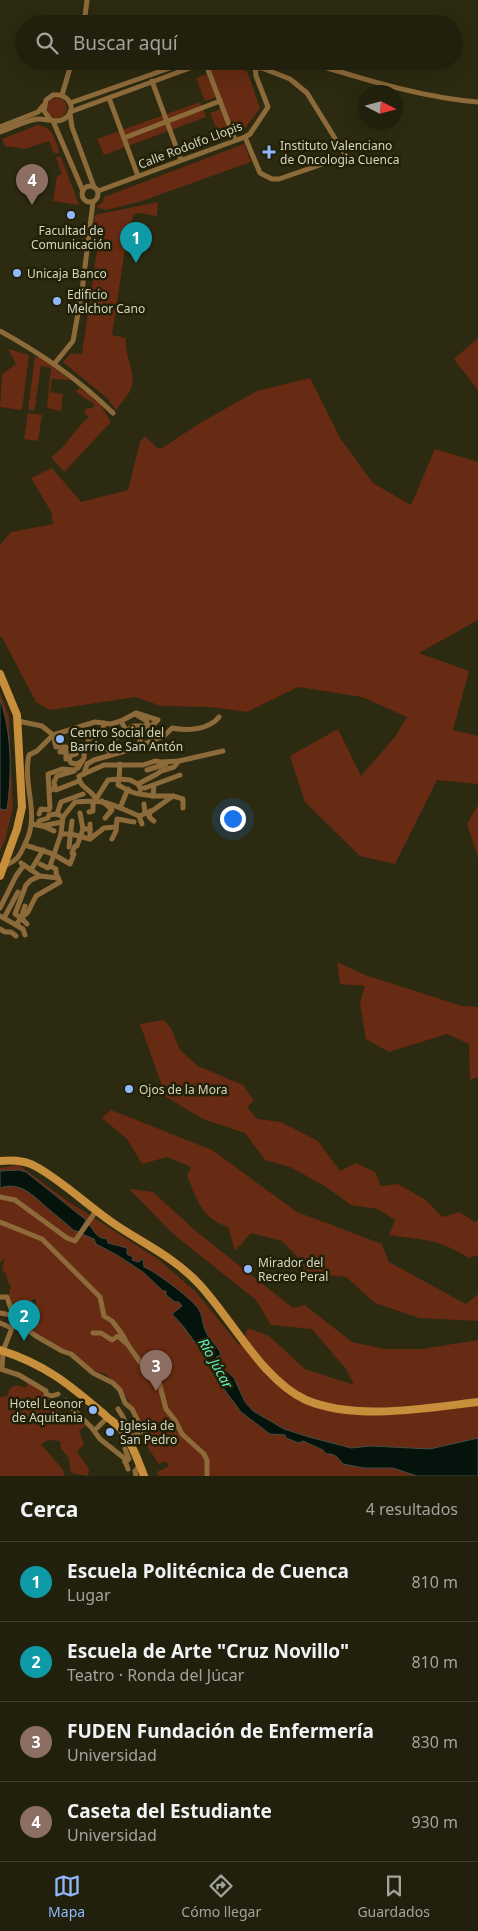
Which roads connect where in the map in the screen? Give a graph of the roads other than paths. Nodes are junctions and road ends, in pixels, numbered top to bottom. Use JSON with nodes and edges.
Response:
{"nodes":[{"id":1,"x":87,"y":0,"type":"edge"},
{"id":2,"x":85,"y":15,"type":"edge"},
{"id":3,"x":69,"y":70,"type":"edge"},
{"id":4,"x":164,"y":70,"type":"edge"},
{"id":5,"x":184,"y":70,"type":"edge"},
{"id":6,"x":210,"y":70,"type":"edge"},
{"id":7,"x":255,"y":70,"type":"edge"},
{"id":8,"x":267,"y":70,"type":"edge"},
{"id":9,"x":335,"y":70,"type":"edge"},
{"id":10,"x":152,"y":81,"type":"junction"},
{"id":11,"x":62,"y":95,"type":"junction"},
{"id":12,"x":109,"y":98,"type":"junction"},
{"id":13,"x":220,"y":101,"type":"junction"},
{"id":14,"x":478,"y":102,"type":"edge"},
{"id":15,"x":70,"y":103,"type":"junction"},
{"id":16,"x":44,"y":104,"type":"junction"},
{"id":17,"x":70,"y":113,"type":"junction"},
{"id":18,"x":52,"y":120,"type":"junction"},
{"id":19,"x":166,"y":121,"type":"junction"},
{"id":20,"x":0,"y":127,"type":"edge"},
{"id":21,"x":0,"y":132,"type":"edge"},
{"id":22,"x":245,"y":137,"type":"junction"},
{"id":23,"x":124,"y":138,"type":"junction"},
{"id":24,"x":235,"y":140,"type":"junction"},
{"id":25,"x":181,"y":160,"type":"junction"},
{"id":26,"x":138,"y":176,"type":"junction"},
{"id":27,"x":96,"y":189,"type":"junction"},
{"id":28,"x":83,"y":191,"type":"junction"},
{"id":29,"x":93,"y":202,"type":"junction"},
{"id":30,"x":0,"y":331,"type":"edge"},
{"id":31,"x":55,"y":363,"type":"junction"},
{"id":32,"x":113,"y":413,"type":"dead end"},
{"id":33,"x":0,"y":674,"type":"edge"},
{"id":34,"x":132,"y":713,"type":"junction"},
{"id":35,"x":219,"y":717,"type":"dead end"},
{"id":36,"x":18,"y":721,"type":"junction"},
{"id":37,"x":121,"y":721,"type":"junction"},
{"id":38,"x":104,"y":723,"type":"junction"},
{"id":39,"x":149,"y":726,"type":"junction"},
{"id":40,"x":127,"y":732,"type":"junction"},
{"id":41,"x":53,"y":735,"type":"junction"},
{"id":42,"x":133,"y":736,"type":"dead end"},
{"id":43,"x":115,"y":744,"type":"dead end"},
{"id":44,"x":139,"y":744,"type":"dead end"},
{"id":45,"x":77,"y":749,"type":"dead end"},
{"id":46,"x":107,"y":749,"type":"dead end"},
{"id":47,"x":223,"y":751,"type":"dead end"},
{"id":48,"x":123,"y":753,"type":"junction"},
{"id":49,"x":69,"y":759,"type":"junction"},
{"id":50,"x":84,"y":760,"type":"junction"},
{"id":51,"x":179,"y":761,"type":"junction"},
{"id":52,"x":90,"y":762,"type":"junction"},
{"id":53,"x":171,"y":762,"type":"junction"},
{"id":54,"x":120,"y":764,"type":"junction"},
{"id":55,"x":73,"y":770,"type":"junction"},
{"id":56,"x":147,"y":770,"type":"dead end"},
{"id":57,"x":165,"y":770,"type":"junction"},
{"id":58,"x":180,"y":775,"type":"dead end"},
{"id":59,"x":81,"y":777,"type":"junction"},
{"id":60,"x":119,"y":779,"type":"junction"},
{"id":61,"x":164,"y":780,"type":"junction"},
{"id":62,"x":100,"y":782,"type":"dead end"},
{"id":63,"x":154,"y":785,"type":"junction"},
{"id":64,"x":65,"y":786,"type":"junction"},
{"id":65,"x":105,"y":786,"type":"junction"},
{"id":66,"x":52,"y":789,"type":"junction"},
{"id":67,"x":128,"y":789,"type":"junction"},
{"id":68,"x":139,"y":789,"type":"junction"},
{"id":69,"x":82,"y":794,"type":"dead end"},
{"id":70,"x":153,"y":796,"type":"junction"},
{"id":71,"x":173,"y":796,"type":"junction"},
{"id":72,"x":72,"y":798,"type":"junction"},
{"id":73,"x":99,"y":800,"type":"junction"},
{"id":74,"x":61,"y":802,"type":"junction"},
{"id":75,"x":144,"y":804,"type":"dead end"},
{"id":76,"x":120,"y":808,"type":"junction"},
{"id":77,"x":183,"y":808,"type":"dead end"},
{"id":78,"x":88,"y":812,"type":"dead end"},
{"id":79,"x":147,"y":812,"type":"junction"},
{"id":80,"x":80,"y":813,"type":"dead end"},
{"id":81,"x":49,"y":814,"type":"junction"},
{"id":82,"x":57,"y":814,"type":"junction"},
{"id":83,"x":139,"y":816,"type":"junction"},
{"id":84,"x":105,"y":818,"type":"dead end"},
{"id":85,"x":63,"y":819,"type":"junction"},
{"id":86,"x":154,"y":821,"type":"dead end"},
{"id":87,"x":134,"y":822,"type":"dead end"},
{"id":88,"x":32,"y":824,"type":"junction"},
{"id":89,"x":40,"y":824,"type":"junction"},
{"id":90,"x":142,"y":824,"type":"dead end"},
{"id":91,"x":86,"y":827,"type":"junction"},
{"id":92,"x":115,"y":827,"type":"junction"},
{"id":93,"x":54,"y":831,"type":"dead end"},
{"id":94,"x":61,"y":834,"type":"junction"},
{"id":95,"x":70,"y":834,"type":"junction"},
{"id":96,"x":81,"y":838,"type":"junction"},
{"id":97,"x":90,"y":839,"type":"junction"},
{"id":98,"x":112,"y":839,"type":"dead end"},
{"id":99,"x":25,"y":844,"type":"junction"},
{"id":100,"x":68,"y":847,"type":"dead end"},
{"id":101,"x":43,"y":850,"type":"junction"},
{"id":102,"x":53,"y":854,"type":"junction"},
{"id":103,"x":17,"y":860,"type":"junction"},
{"id":104,"x":40,"y":864,"type":"dead end"},
{"id":105,"x":24,"y":865,"type":"junction"},
{"id":106,"x":4,"y":866,"type":"junction"},
{"id":107,"x":50,"y":866,"type":"junction"},
{"id":108,"x":31,"y":870,"type":"junction"},
{"id":109,"x":0,"y":876,"type":"edge"},
{"id":110,"x":37,"y":877,"type":"junction"},
{"id":111,"x":59,"y":880,"type":"junction"},
{"id":112,"x":18,"y":892,"type":"dead end"},
{"id":113,"x":25,"y":906,"type":"dead end"},
{"id":114,"x":0,"y":908,"type":"edge"},
{"id":115,"x":2,"y":917,"type":"edge"},
{"id":116,"x":21,"y":918,"type":"junction"},
{"id":117,"x":27,"y":924,"type":"dead end"},
{"id":118,"x":16,"y":925,"type":"junction"},
{"id":119,"x":0,"y":929,"type":"edge"},
{"id":120,"x":24,"y":934,"type":"dead end"},
{"id":121,"x":16,"y":936,"type":"dead end"},
{"id":122,"x":0,"y":1161,"type":"edge"},
{"id":123,"x":0,"y":1197,"type":"edge"},
{"id":124,"x":96,"y":1211,"type":"junction"},
{"id":125,"x":0,"y":1222,"type":"edge"},
{"id":126,"x":0,"y":1296,"type":"edge"},
{"id":127,"x":0,"y":1313,"type":"edge"},
{"id":128,"x":13,"y":1315,"type":"junction"},
{"id":129,"x":0,"y":1324,"type":"edge"},
{"id":130,"x":94,"y":1333,"type":"dead end"},
{"id":131,"x":128,"y":1345,"type":"junction"},
{"id":132,"x":2,"y":1351,"type":"edge"},
{"id":133,"x":1,"y":1369,"type":"edge"},
{"id":134,"x":53,"y":1392,"type":"dead end"},
{"id":135,"x":478,"y":1402,"type":"edge"},
{"id":136,"x":71,"y":1407,"type":"tunnel mouth"},
{"id":137,"x":118,"y":1409,"type":"dead end"},
{"id":138,"x":108,"y":1417,"type":"junction"},
{"id":139,"x":97,"y":1428,"type":"dead end"},
{"id":140,"x":138,"y":1434,"type":"dead end"},
{"id":141,"x":147,"y":1439,"type":"dead end"},
{"id":142,"x":126,"y":1441,"type":"junction"},
{"id":143,"x":125,"y":1462,"type":"junction"},
{"id":144,"x":140,"y":1466,"type":"junction"},
{"id":145,"x":128,"y":1468,"type":"dead end"},
{"id":146,"x":136,"y":1476,"type":"edge"},
{"id":147,"x":144,"y":1476,"type":"edge"},
{"id":148,"x":207,"y":1476,"type":"edge"}],
"edges":[{"from":1,"to":2,"type":"street"},
{"from":3,"to":11,"type":"street"},
{"from":4,"to":15,"type":"street"},
{"from":5,"to":10,"type":"street"},
{"from":6,"to":13,"type":"street"},
{"from":7,"to":22,"type":"street","name":"Calle Rodolfo Llopis"},
{"from":8,"to":22,"type":"street"},
{"from":9,"to":14,"type":"street"},
{"from":10,"to":12,"type":"street"},
{"from":10,"to":19,"type":"street"},
{"from":11,"to":15,"type":"street"},
{"from":11,"to":16,"type":"street"},
{"from":12,"to":17,"type":"street"},
{"from":12,"to":23,"type":"street"},
{"from":13,"to":19,"type":"street"},
{"from":13,"to":24,"type":"street"},
{"from":15,"to":17,"type":"street"},
{"from":16,"to":18,"type":"street"},
{"from":16,"to":20,"type":"street"},
{"from":17,"to":18,"type":"street"},
{"from":17,"to":27,"type":"street"},
{"from":18,"to":21,"type":"street"},
{"from":18,"to":28,"type":"street"},
{"from":19,"to":23,"type":"street"},
{"from":19,"to":25,"type":"street"},
{"from":22,"to":24,"type":"street","name":"Calle Rodolfo Llopis"},
{"from":23,"to":26,"type":"street"},
{"from":24,"to":25,"type":"street","name":"Calle Rodolfo Llopis"},
{"from":25,"to":26,"type":"street","name":"Calle Rodolfo Llopis"},
{"from":26,"to":27,"type":"street","name":"Calle Rodolfo Llopis"},
{"from":27,"to":28,"type":"street"},
{"from":27,"to":29,"type":"street"},
{"from":28,"to":29,"type":"street"},
{"from":29,"to":31,"type":"street"},
{"from":30,"to":31,"type":"street"},
{"from":31,"to":32,"type":"street"},
{"from":33,"to":36,"type":"main road"},
{"from":34,"to":37,"type":"street"},
{"from":34,"to":39,"type":"street"},
{"from":34,"to":39,"type":"street"},
{"from":35,"to":48,"type":"street"},
{"from":36,"to":41,"type":"street"},
{"from":36,"to":106,"type":"main road"},
{"from":37,"to":38,"type":"street"},
{"from":37,"to":40,"type":"street"},
{"from":38,"to":41,"type":"street"},
{"from":38,"to":50,"type":"street"},
{"from":39,"to":40,"type":"street"},
{"from":39,"to":44,"type":"street"},
{"from":40,"to":42,"type":"street"},
{"from":40,"to":43,"type":"street"},
{"from":41,"to":49,"type":"street"},
{"from":41,"to":88,"type":"street"},
{"from":45,"to":49,"type":"street"},
{"from":46,"to":48,"type":"street"},
{"from":47,"to":51,"type":"street"},
{"from":48,"to":52,"type":"street"},
{"from":49,"to":50,"type":"street"},
{"from":50,"to":52,"type":"street"},
{"from":50,"to":55,"type":"street"},
{"from":51,"to":53,"type":"street"},
{"from":51,"to":57,"type":"street"},
{"from":52,"to":59,"type":"street"},
{"from":53,"to":54,"type":"street"},
{"from":53,"to":56,"type":"street"},
{"from":54,"to":59,"type":"street"},
{"from":54,"to":60,"type":"street"},
{"from":55,"to":59,"type":"street"},
{"from":55,"to":66,"type":"street"},
{"from":55,"to":66,"type":"street"},
{"from":57,"to":61,"type":"street"},
{"from":57,"to":68,"type":"street"},
{"from":58,"to":61,"type":"street"},
{"from":59,"to":64,"type":"street"},
{"from":59,"to":73,"type":"street"},
{"from":60,"to":65,"type":"street"},
{"from":60,"to":67,"type":"street"},
{"from":60,"to":68,"type":"street"},
{"from":61,"to":63,"type":"street"},
{"from":62,"to":65,"type":"street"},
{"from":63,"to":68,"type":"street"},
{"from":63,"to":70,"type":"street"},
{"from":64,"to":66,"type":"street"},
{"from":64,"to":72,"type":"street"},
{"from":65,"to":73,"type":"street"},
{"from":66,"to":81,"type":"street"},
{"from":67,"to":68,"type":"street"},
{"from":67,"to":76,"type":"street"},
{"from":68,"to":70,"type":"street"},
{"from":69,"to":72,"type":"street"},
{"from":70,"to":71,"type":"street"},
{"from":71,"to":77,"type":"street"},
{"from":71,"to":79,"type":"street"},
{"from":72,"to":73,"type":"street"},
{"from":72,"to":74,"type":"street"},
{"from":72,"to":85,"type":"street"},
{"from":73,"to":76,"type":"street"},
{"from":73,"to":78,"type":"street"},
{"from":73,"to":84,"type":"street"},
{"from":74,"to":81,"type":"street"},
{"from":74,"to":82,"type":"street"},
{"from":75,"to":79,"type":"street"},
{"from":76,"to":83,"type":"street"},
{"from":79,"to":83,"type":"street"},
{"from":79,"to":86,"type":"street"},
{"from":80,"to":91,"type":"street"},
{"from":81,"to":82,"type":"street"},
{"from":81,"to":89,"type":"street"},
{"from":81,"to":89,"type":"street"},
{"from":82,"to":85,"type":"street"},
{"from":83,"to":90,"type":"street"},
{"from":85,"to":89,"type":"street"},
{"from":85,"to":94,"type":"street"},
{"from":87,"to":92,"type":"street"},
{"from":88,"to":89,"type":"street"},
{"from":88,"to":99,"type":"street"},
{"from":89,"to":93,"type":"street"},
{"from":91,"to":95,"type":"street"},
{"from":91,"to":96,"type":"street"},
{"from":91,"to":97,"type":"street"},
{"from":92,"to":97,"type":"street"},
{"from":92,"to":98,"type":"street"},
{"from":94,"to":95,"type":"street"},
{"from":94,"to":102,"type":"street"},
{"from":95,"to":96,"type":"street"},
{"from":95,"to":100,"type":"street"},
{"from":96,"to":97,"type":"street"},
{"from":96,"to":102,"type":"street"},
{"from":99,"to":101,"type":"street"},
{"from":99,"to":103,"type":"street"},
{"from":101,"to":102,"type":"street"},
{"from":101,"to":108,"type":"street"},
{"from":102,"to":107,"type":"street"},
{"from":103,"to":105,"type":"street"},
{"from":103,"to":106,"type":"street"},
{"from":104,"to":107,"type":"street"},
{"from":105,"to":108,"type":"street"},
{"from":105,"to":114,"type":"street"},
{"from":106,"to":109,"type":"main road"},
{"from":107,"to":111,"type":"street"},
{"from":108,"to":110,"type":"street"},
{"from":110,"to":111,"type":"street"},
{"from":110,"to":116,"type":"street"},
{"from":111,"to":116,"type":"street"},
{"from":112,"to":115,"type":"street"},
{"from":113,"to":116,"type":"street"},
{"from":115,"to":118,"type":"street"},
{"from":116,"to":117,"type":"street"},
{"from":116,"to":118,"type":"street"},
{"from":118,"to":120,"type":"street"},
{"from":119,"to":121,"type":"street"},
{"from":122,"to":124,"type":"main road"},
{"from":123,"to":124,"type":"street"},
{"from":124,"to":135,"type":"main road"},
{"from":125,"to":131,"type":"street"},
{"from":126,"to":128,"type":"street"},
{"from":127,"to":128,"type":"street"},
{"from":128,"to":141,"type":"street"},
{"from":129,"to":132,"type":"street"},
{"from":130,"to":131,"type":"street"},
{"from":131,"to":148,"type":"street"},
{"from":132,"to":133,"type":"street"},
{"from":132,"to":138,"type":"main road"},
{"from":133,"to":134,"type":"street"},
{"from":136,"to":143,"type":"street"},
{"from":137,"to":142,"type":"street"},
{"from":138,"to":139,"type":"street"},
{"from":138,"to":142,"type":"main road"},
{"from":140,"to":142,"type":"street"},
{"from":142,"to":143,"type":"street"},
{"from":142,"to":144,"type":"main road"},
{"from":143,"to":145,"type":"street"},
{"from":144,"to":146,"type":"street"},
{"from":144,"to":147,"type":"main road"}]}
